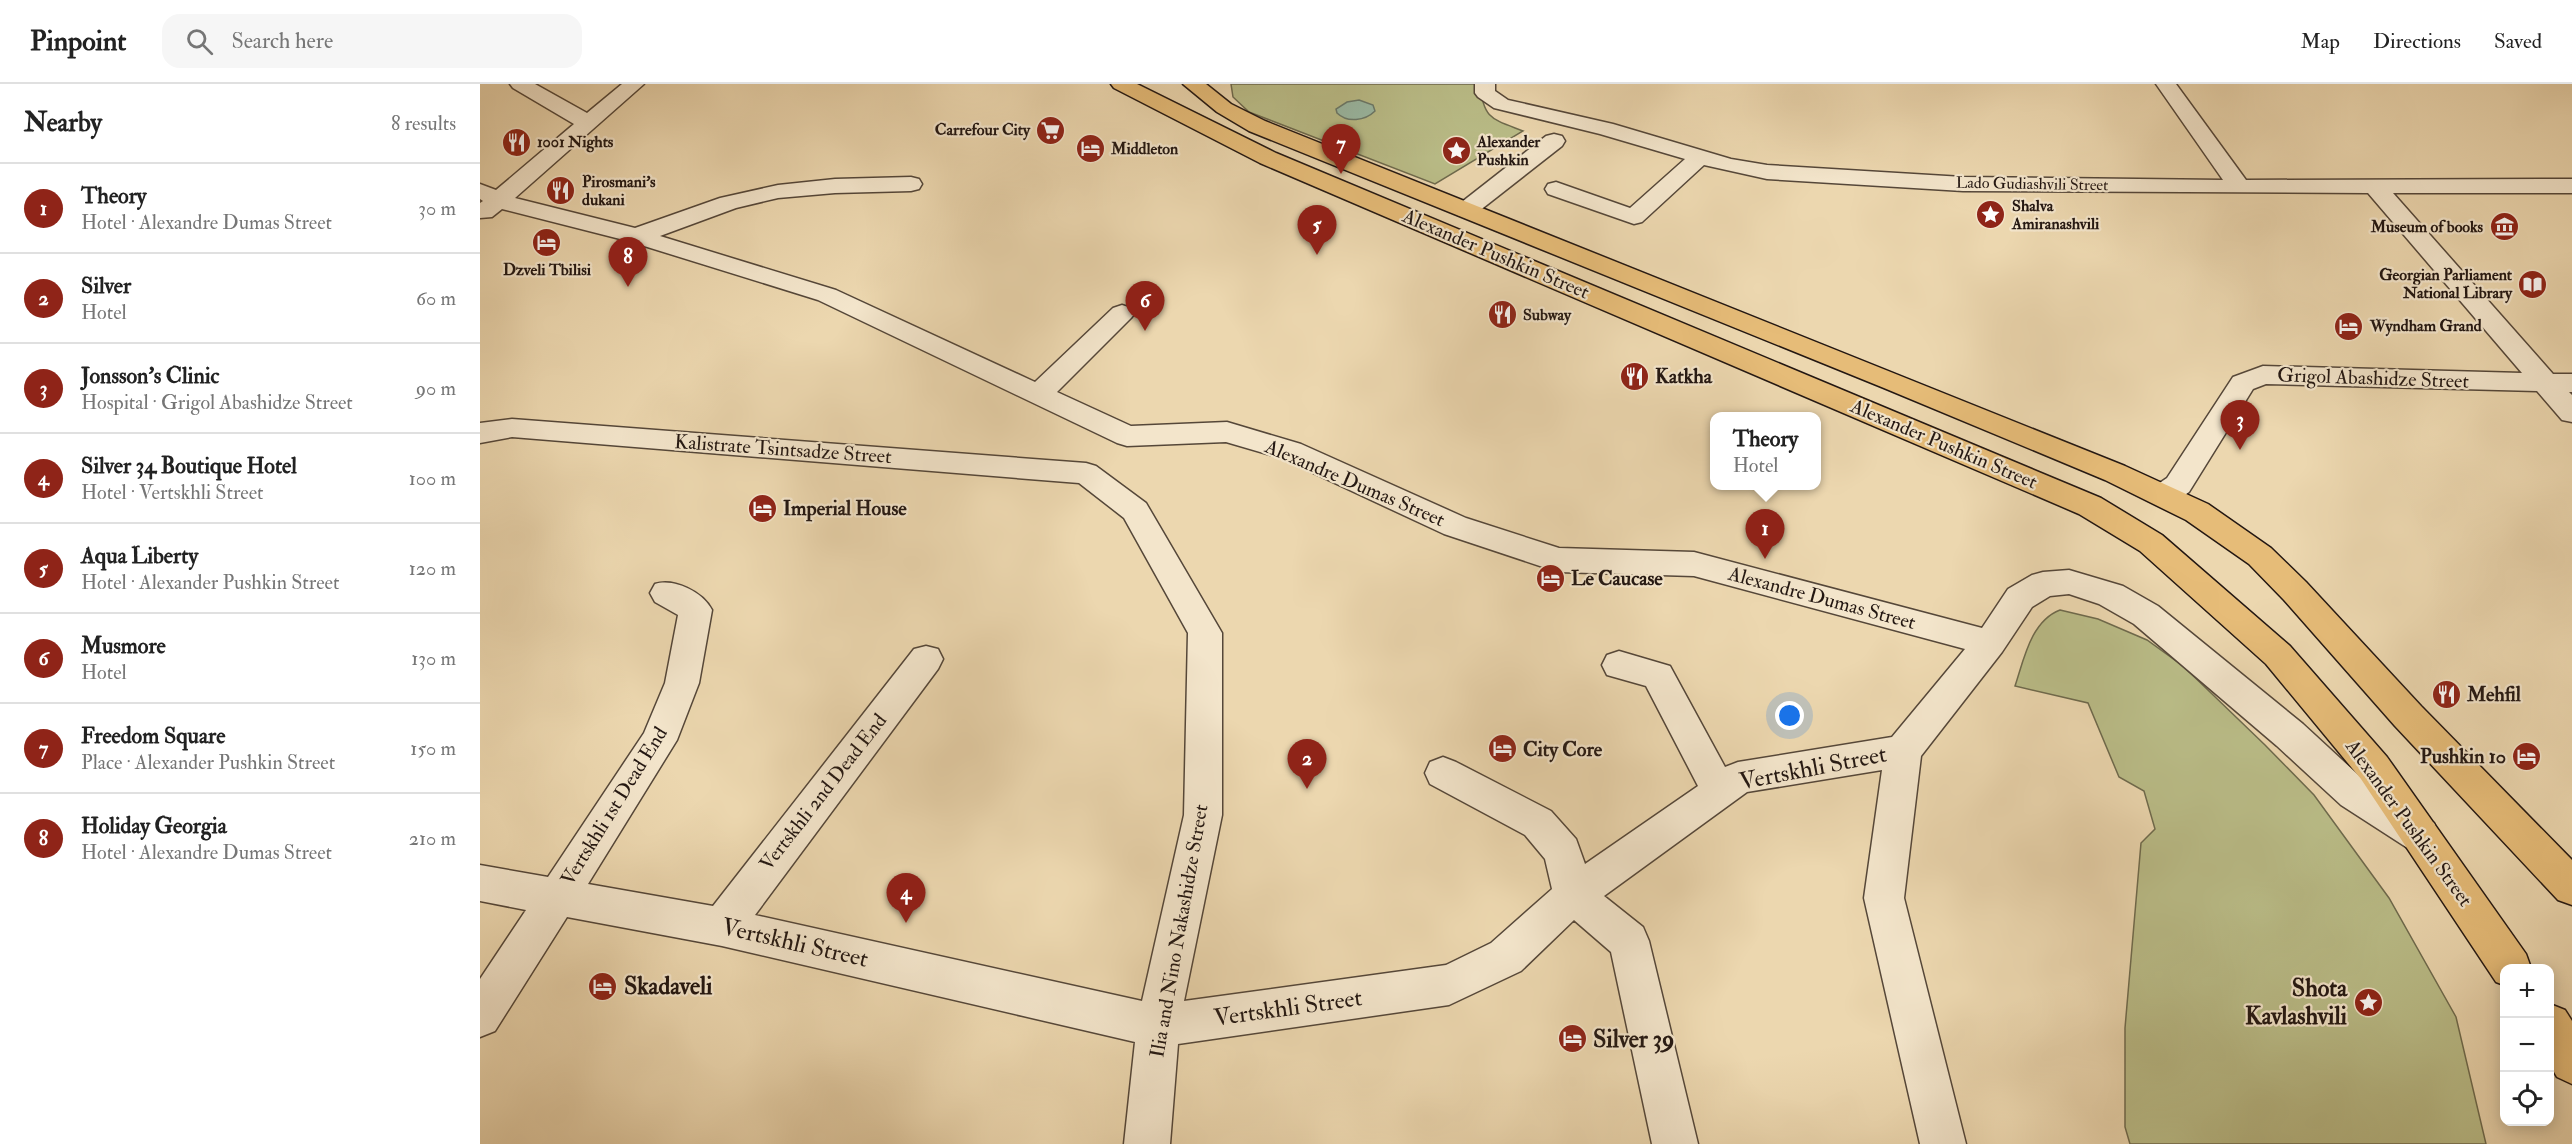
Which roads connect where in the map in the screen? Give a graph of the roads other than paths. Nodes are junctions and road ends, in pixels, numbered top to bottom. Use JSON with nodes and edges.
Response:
{"nodes":[{"id":1,"x":520,"y":84,"type":"edge"},
{"id":2,"x":634,"y":84,"type":"edge"},
{"id":3,"x":1121,"y":84,"type":"edge"},
{"id":4,"x":1485,"y":84,"type":"edge"},
{"id":5,"x":2166,"y":84,"type":"edge"},
{"id":6,"x":1203,"y":87,"type":"edge"},
{"id":7,"x":588,"y":123,"type":"junction"},
{"id":8,"x":1554,"y":141,"type":"dead end"},
{"id":9,"x":1700,"y":158,"type":"junction"},
{"id":10,"x":911,"y":184,"type":"dead end"},
{"id":11,"x":2376,"y":186,"type":"junction"},
{"id":12,"x":2572,"y":186,"type":"edge"},
{"id":13,"x":2239,"y":187,"type":"junction"},
{"id":14,"x":1556,"y":189,"type":"dead end"},
{"id":15,"x":486,"y":202,"type":"edge"},
{"id":16,"x":1466,"y":210,"type":"junction"},
{"id":17,"x":636,"y":236,"type":"junction"},
{"id":18,"x":1122,"y":313,"type":"dead end"},
{"id":19,"x":2559,"y":383,"type":"edge"},
{"id":20,"x":1037,"y":394,"type":"junction"},
{"id":21,"x":2572,"y":412,"type":"edge"},
{"id":22,"x":480,"y":433,"type":"edge"},
{"id":23,"x":1127,"y":436,"type":"junction"},
{"id":24,"x":1086,"y":473,"type":"junction"},
{"id":25,"x":2163,"y":495,"type":"junction"},
{"id":26,"x":666,"y":593,"type":"dead end"},
{"id":27,"x":1990,"y":643,"type":"junction"},
{"id":28,"x":926,"y":658,"type":"dead end"},
{"id":29,"x":1618,"y":665,"type":"dead end"},
{"id":30,"x":1903,"y":751,"type":"junction"},
{"id":31,"x":1443,"y":773,"type":"dead end"},
{"id":32,"x":1719,"y":792,"type":"junction"},
{"id":33,"x":2420,"y":835,"type":"junction"},
{"id":34,"x":480,"y":883,"type":"edge"},
{"id":35,"x":2572,"y":886,"type":"edge"},
{"id":36,"x":1573,"y":895,"type":"junction"},
{"id":37,"x":558,"y":896,"type":"junction"},
{"id":38,"x":722,"y":927,"type":"junction"},
{"id":39,"x":2508,"y":964,"type":"edge"},
{"id":40,"x":480,"y":1016,"type":"edge"},
{"id":41,"x":1158,"y":1026,"type":"junction"},
{"id":42,"x":2554,"y":1032,"type":"edge"},
{"id":43,"x":2572,"y":1062,"type":"edge"},
{"id":44,"x":1148,"y":1144,"type":"edge"},
{"id":45,"x":1675,"y":1144,"type":"edge"},
{"id":46,"x":1943,"y":1144,"type":"edge"}],
"edges":[{"from":1,"to":7,"type":"street"},
{"from":2,"to":7,"type":"street"},
{"from":3,"to":33,"type":"main road","name":"Alexander Pushkin Street"},
{"from":4,"to":9,"type":"street","name":"Lado Gudiashvili Street"},
{"from":5,"to":13,"type":"street"},
{"from":6,"to":16,"type":"main road","name":"Alexander Pushkin Street"},
{"from":7,"to":15,"type":"street"},
{"from":8,"to":16,"type":"street"},
{"from":9,"to":13,"type":"street","name":"Lado Gudiashvili Street"},
{"from":9,"to":14,"type":"street"},
{"from":10,"to":17,"type":"street"},
{"from":11,"to":12,"type":"street","name":"Lado Gudiashvili Street"},
{"from":11,"to":13,"type":"street","name":"Lado Gudiashvili Street"},
{"from":11,"to":19,"type":"street"},
{"from":15,"to":17,"type":"street","name":"Alexandre Dumas Street"},
{"from":16,"to":25,"type":"main road","name":"Alexander Pushkin Street"},
{"from":17,"to":20,"type":"street","name":"Alexandre Dumas Street"},
{"from":18,"to":20,"type":"street"},
{"from":19,"to":21,"type":"street"},
{"from":19,"to":25,"type":"street","name":"Grigol Abashidze Street"},
{"from":20,"to":23,"type":"street","name":"Alexandre Dumas Street"},
{"from":22,"to":24,"type":"street","name":"Kalistrate Tsintsadze Street"},
{"from":23,"to":24,"type":"street"},
{"from":23,"to":27,"type":"street","name":"Alexandre Dumas Street"},
{"from":24,"to":41,"type":"street","name":"Ilia and Nino Nakashidze Street"},
{"from":25,"to":35,"type":"main road","name":"Alexander Pushkin Street"},
{"from":26,"to":37,"type":"street","name":"Vertskhli 1st Dead End"},
{"from":27,"to":30,"type":"street","name":"Vertskhli Street"},
{"from":27,"to":33,"type":"street","name":"Vertskhli Street"},
{"from":28,"to":38,"type":"street","name":"Vertskhli 2nd Dead End"},
{"from":29,"to":32,"type":"street"},
{"from":30,"to":32,"type":"street","name":"Vertskhli Street"},
{"from":30,"to":46,"type":"street"},
{"from":31,"to":36,"type":"street"},
{"from":32,"to":36,"type":"street","name":"Vertskhli Street"},
{"from":33,"to":39,"type":"main road","name":"Alexander Pushkin Street"},
{"from":34,"to":37,"type":"street","name":"Vertskhli Street"},
{"from":36,"to":41,"type":"street","name":"Vertskhli Street"},
{"from":36,"to":45,"type":"street"},
{"from":37,"to":38,"type":"street","name":"Vertskhli Street"},
{"from":37,"to":40,"type":"street"},
{"from":38,"to":41,"type":"street","name":"Vertskhli Street"},
{"from":41,"to":44,"type":"street","name":"Ilia and Nino Nakashidze Street"},
{"from":42,"to":43,"type":"main road"}]}
